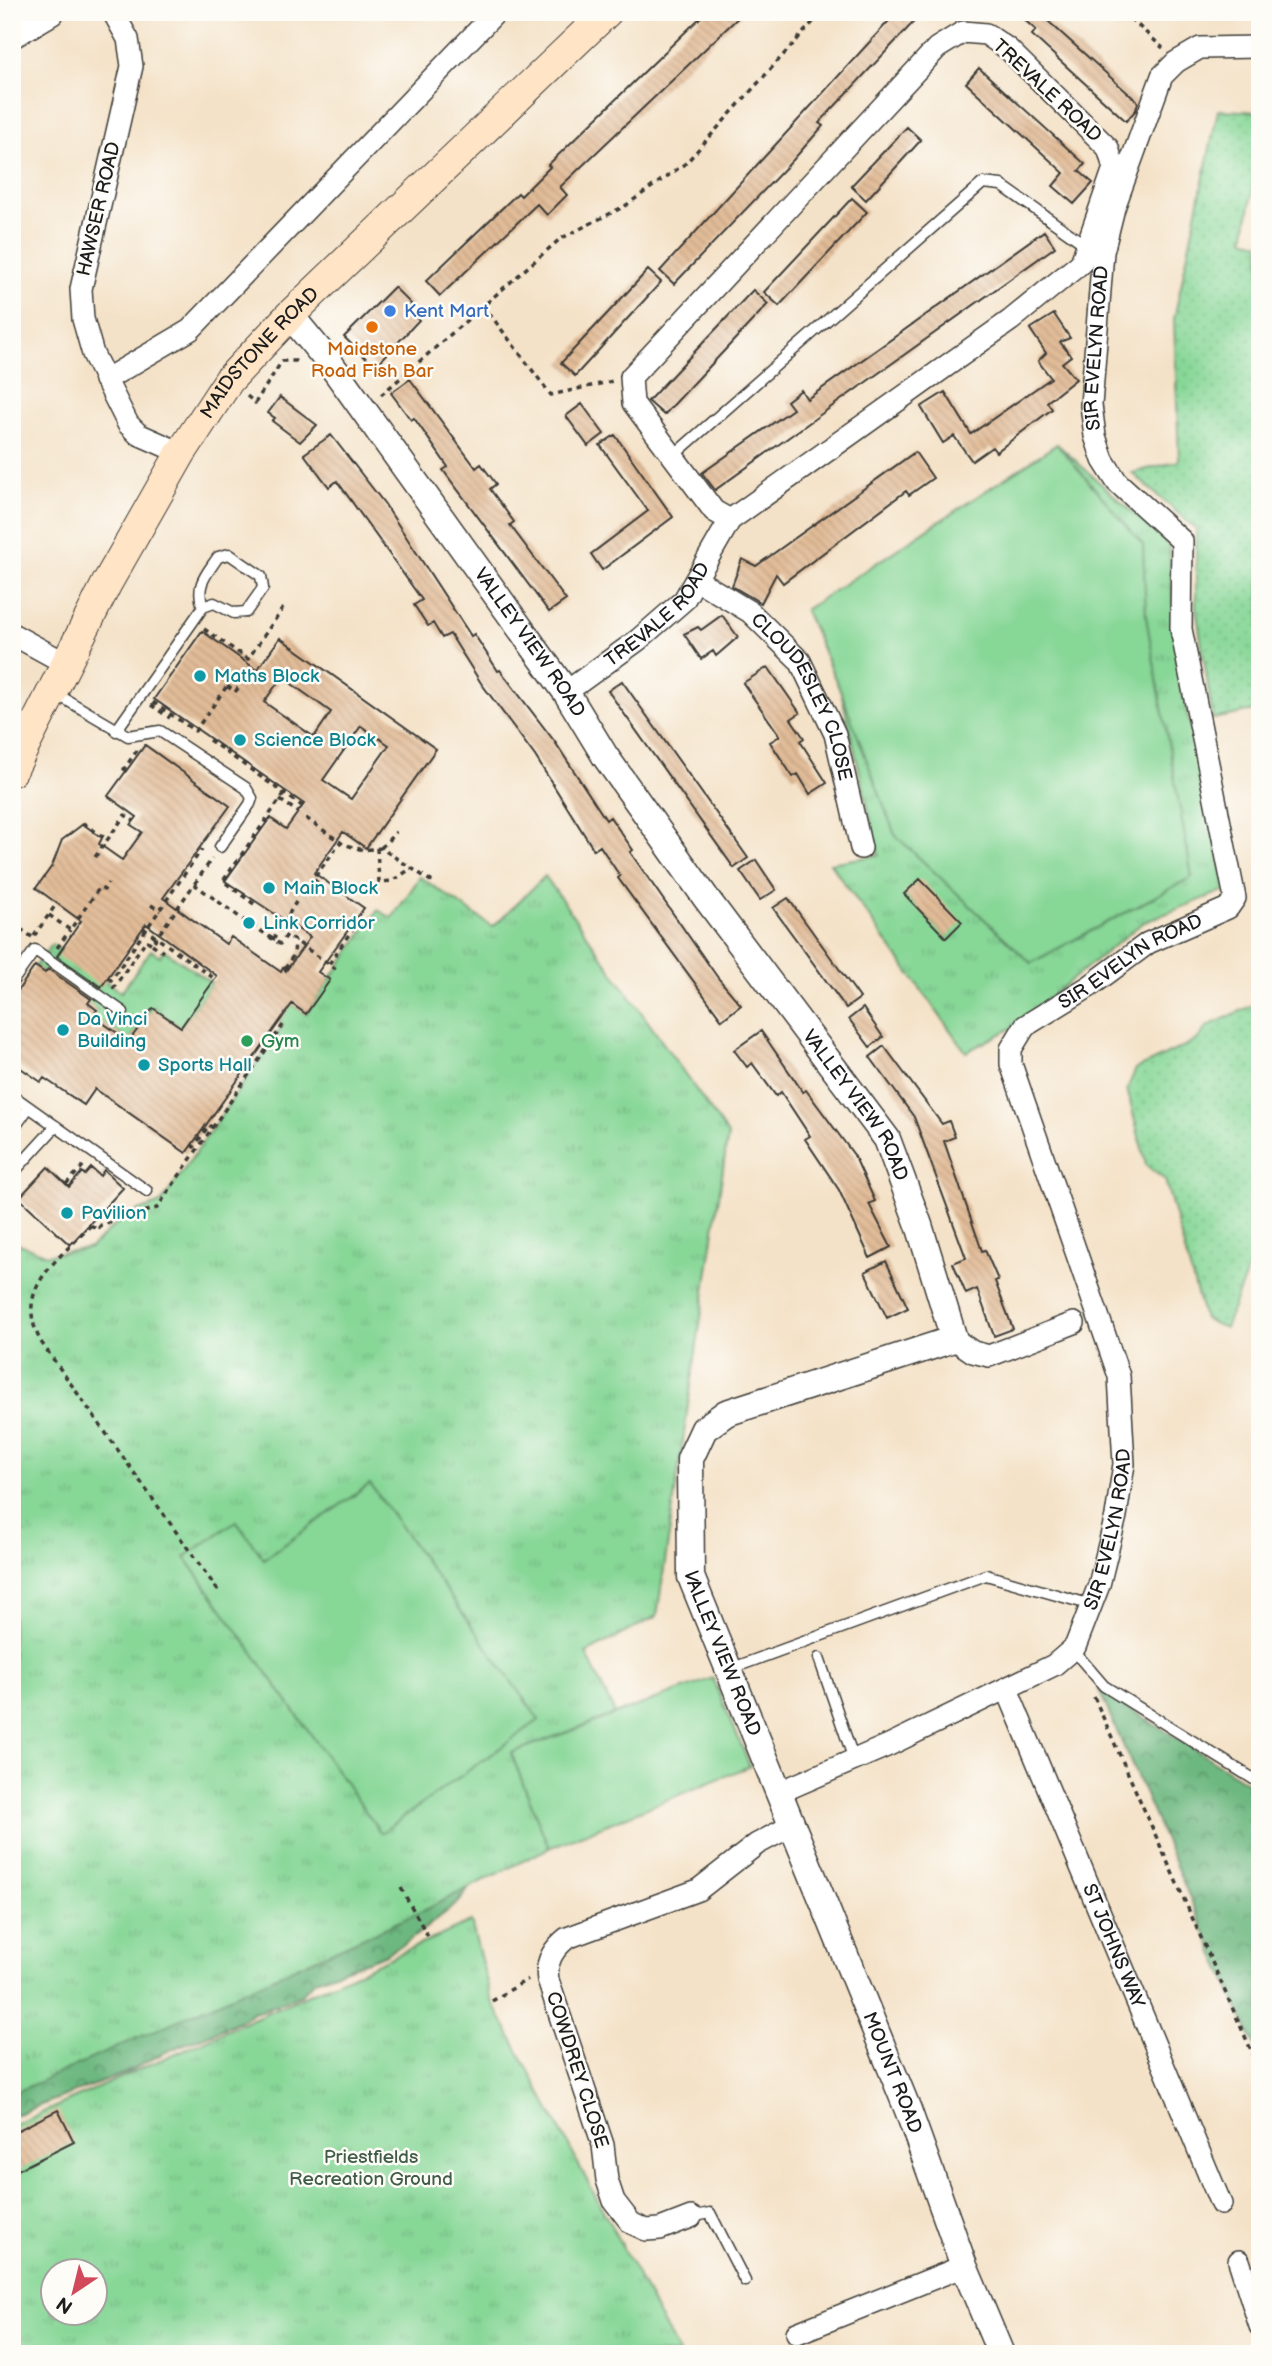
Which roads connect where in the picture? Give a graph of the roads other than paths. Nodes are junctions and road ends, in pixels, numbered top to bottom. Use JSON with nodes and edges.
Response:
{"nodes":[{"id":1,"x":51,"y":12,"type":"edge"},
{"id":2,"x":113,"y":12,"type":"edge"},
{"id":3,"x":496,"y":12,"type":"edge"},
{"id":4,"x":607,"y":12,"type":"edge"},
{"id":5,"x":12,"y":35,"type":"edge"},
{"id":6,"x":1260,"y":47,"type":"edge"},
{"id":7,"x":1087,"y":246,"type":"junction"},
{"id":8,"x":290,"y":315,"type":"junction"},
{"id":9,"x":106,"y":380,"type":"junction"},
{"id":10,"x":181,"y":453,"type":"junction"},
{"id":11,"x":673,"y":456,"type":"junction"},
{"id":12,"x":730,"y":520,"type":"junction"},
{"id":13,"x":697,"y":580,"type":"junction"},
{"id":14,"x":203,"y":607,"type":"junction"},
{"id":15,"x":12,"y":634,"type":"edge"},
{"id":16,"x":65,"y":663,"type":"junction"},
{"id":17,"x":51,"y":691,"type":"junction"},
{"id":18,"x":566,"y":692,"type":"junction"},
{"id":19,"x":116,"y":731,"type":"junction"},
{"id":20,"x":12,"y":771,"type":"edge"},
{"id":21,"x":861,"y":848,"type":"dead end"},
{"id":22,"x":216,"y":852,"type":"road end"},
{"id":23,"x":12,"y":982,"type":"edge"},
{"id":24,"x":123,"y":1012,"type":"dead end"},
{"id":25,"x":12,"y":1095,"type":"edge"},
{"id":26,"x":29,"y":1107,"type":"junction"},
{"id":27,"x":56,"y":1126,"type":"junction"},
{"id":28,"x":12,"y":1131,"type":"edge"},
{"id":29,"x":12,"y":1174,"type":"edge"},
{"id":30,"x":147,"y":1191,"type":"dead end"},
{"id":31,"x":1074,"y":1323,"type":"dead end"},
{"id":32,"x":954,"y":1339,"type":"junction"},
{"id":33,"x":1092,"y":1605,"type":"junction"},
{"id":34,"x":1073,"y":1650,"type":"junction"},
{"id":35,"x":819,"y":1658,"type":"dead end"},
{"id":36,"x":730,"y":1669,"type":"junction"},
{"id":37,"x":1007,"y":1689,"type":"junction"},
{"id":38,"x":854,"y":1760,"type":"junction"},
{"id":39,"x":1260,"y":1783,"type":"edge"},
{"id":40,"x":780,"y":1792,"type":"junction"},
{"id":41,"x":791,"y":1826,"type":"junction"},
{"id":42,"x":1221,"y":2204,"type":"dead end"},
{"id":43,"x":691,"y":2217,"type":"joint"},
{"id":44,"x":1239,"y":2261,"type":"dead end"},
{"id":45,"x":964,"y":2266,"type":"junction"},
{"id":46,"x":745,"y":2281,"type":"dead end"},
{"id":47,"x":1260,"y":2326,"type":"edge"},
{"id":48,"x":797,"y":2333,"type":"dead end"},
{"id":49,"x":1000,"y":2354,"type":"edge"}],
"edges":[{"from":1,"to":5,"type":"street"},
{"from":2,"to":9,"type":"street","name":"HAWSER ROAD"},
{"from":3,"to":9,"type":"street"},
{"from":4,"to":8,"type":"main road","name":"MAIDSTONE ROAD"},
{"from":6,"to":33,"type":"street","name":"SIR EVELYN ROAD"},
{"from":7,"to":11,"type":"lane"},
{"from":7,"to":11,"type":"street","name":"TREVALE ROAD"},
{"from":7,"to":12,"type":"street","name":"TREVALE ROAD"},
{"from":8,"to":10,"type":"main road","name":"MAIDSTONE ROAD"},
{"from":8,"to":18,"type":"street","name":"VALLEY VIEW ROAD"},
{"from":9,"to":10,"type":"street","name":"HAWSER ROAD"},
{"from":10,"to":16,"type":"main road","name":"MAIDSTONE ROAD"},
{"from":11,"to":12,"type":"street"},
{"from":12,"to":13,"type":"street","name":"TREVALE ROAD"},
{"from":13,"to":18,"type":"street","name":"TREVALE ROAD"},
{"from":13,"to":21,"type":"street","name":"CLOUDESLEY CLOSE"},
{"from":14,"to":14,"type":"lane"},
{"from":14,"to":19,"type":"lane"},
{"from":15,"to":16,"type":"street"},
{"from":16,"to":17,"type":"main road","name":"MAIDSTONE ROAD"},
{"from":17,"to":19,"type":"lane"},
{"from":17,"to":20,"type":"main road","name":"MAIDSTONE ROAD"},
{"from":18,"to":32,"type":"street","name":"VALLEY VIEW ROAD"},
{"from":19,"to":22,"type":"lane"},
{"from":23,"to":24,"type":"lane"},
{"from":25,"to":26,"type":"lane"},
{"from":26,"to":27,"type":"lane"},
{"from":26,"to":28,"type":"lane"},
{"from":27,"to":29,"type":"lane"},
{"from":27,"to":30,"type":"lane"},
{"from":31,"to":32,"type":"street"},
{"from":32,"to":36,"type":"street","name":"VALLEY VIEW ROAD"},
{"from":33,"to":34,"type":"street","name":"SIR EVELYN ROAD"},
{"from":33,"to":36,"type":"lane"},
{"from":34,"to":37,"type":"street"},
{"from":34,"to":39,"type":"lane"},
{"from":35,"to":38,"type":"lane"},
{"from":36,"to":40,"type":"street","name":"VALLEY VIEW ROAD"},
{"from":37,"to":38,"type":"street"},
{"from":37,"to":42,"type":"street","name":"ST JOHNS WAY"},
{"from":38,"to":40,"type":"street"},
{"from":40,"to":41,"type":"street","name":"MOUNT ROAD"},
{"from":41,"to":43,"type":"street","name":"COWDREY CLOSE"},
{"from":41,"to":45,"type":"street","name":"MOUNT ROAD"},
{"from":43,"to":46,"type":"lane"},
{"from":44,"to":47,"type":"street"},
{"from":45,"to":48,"type":"street"},
{"from":45,"to":49,"type":"street","name":"MOUNT ROAD"}]}
